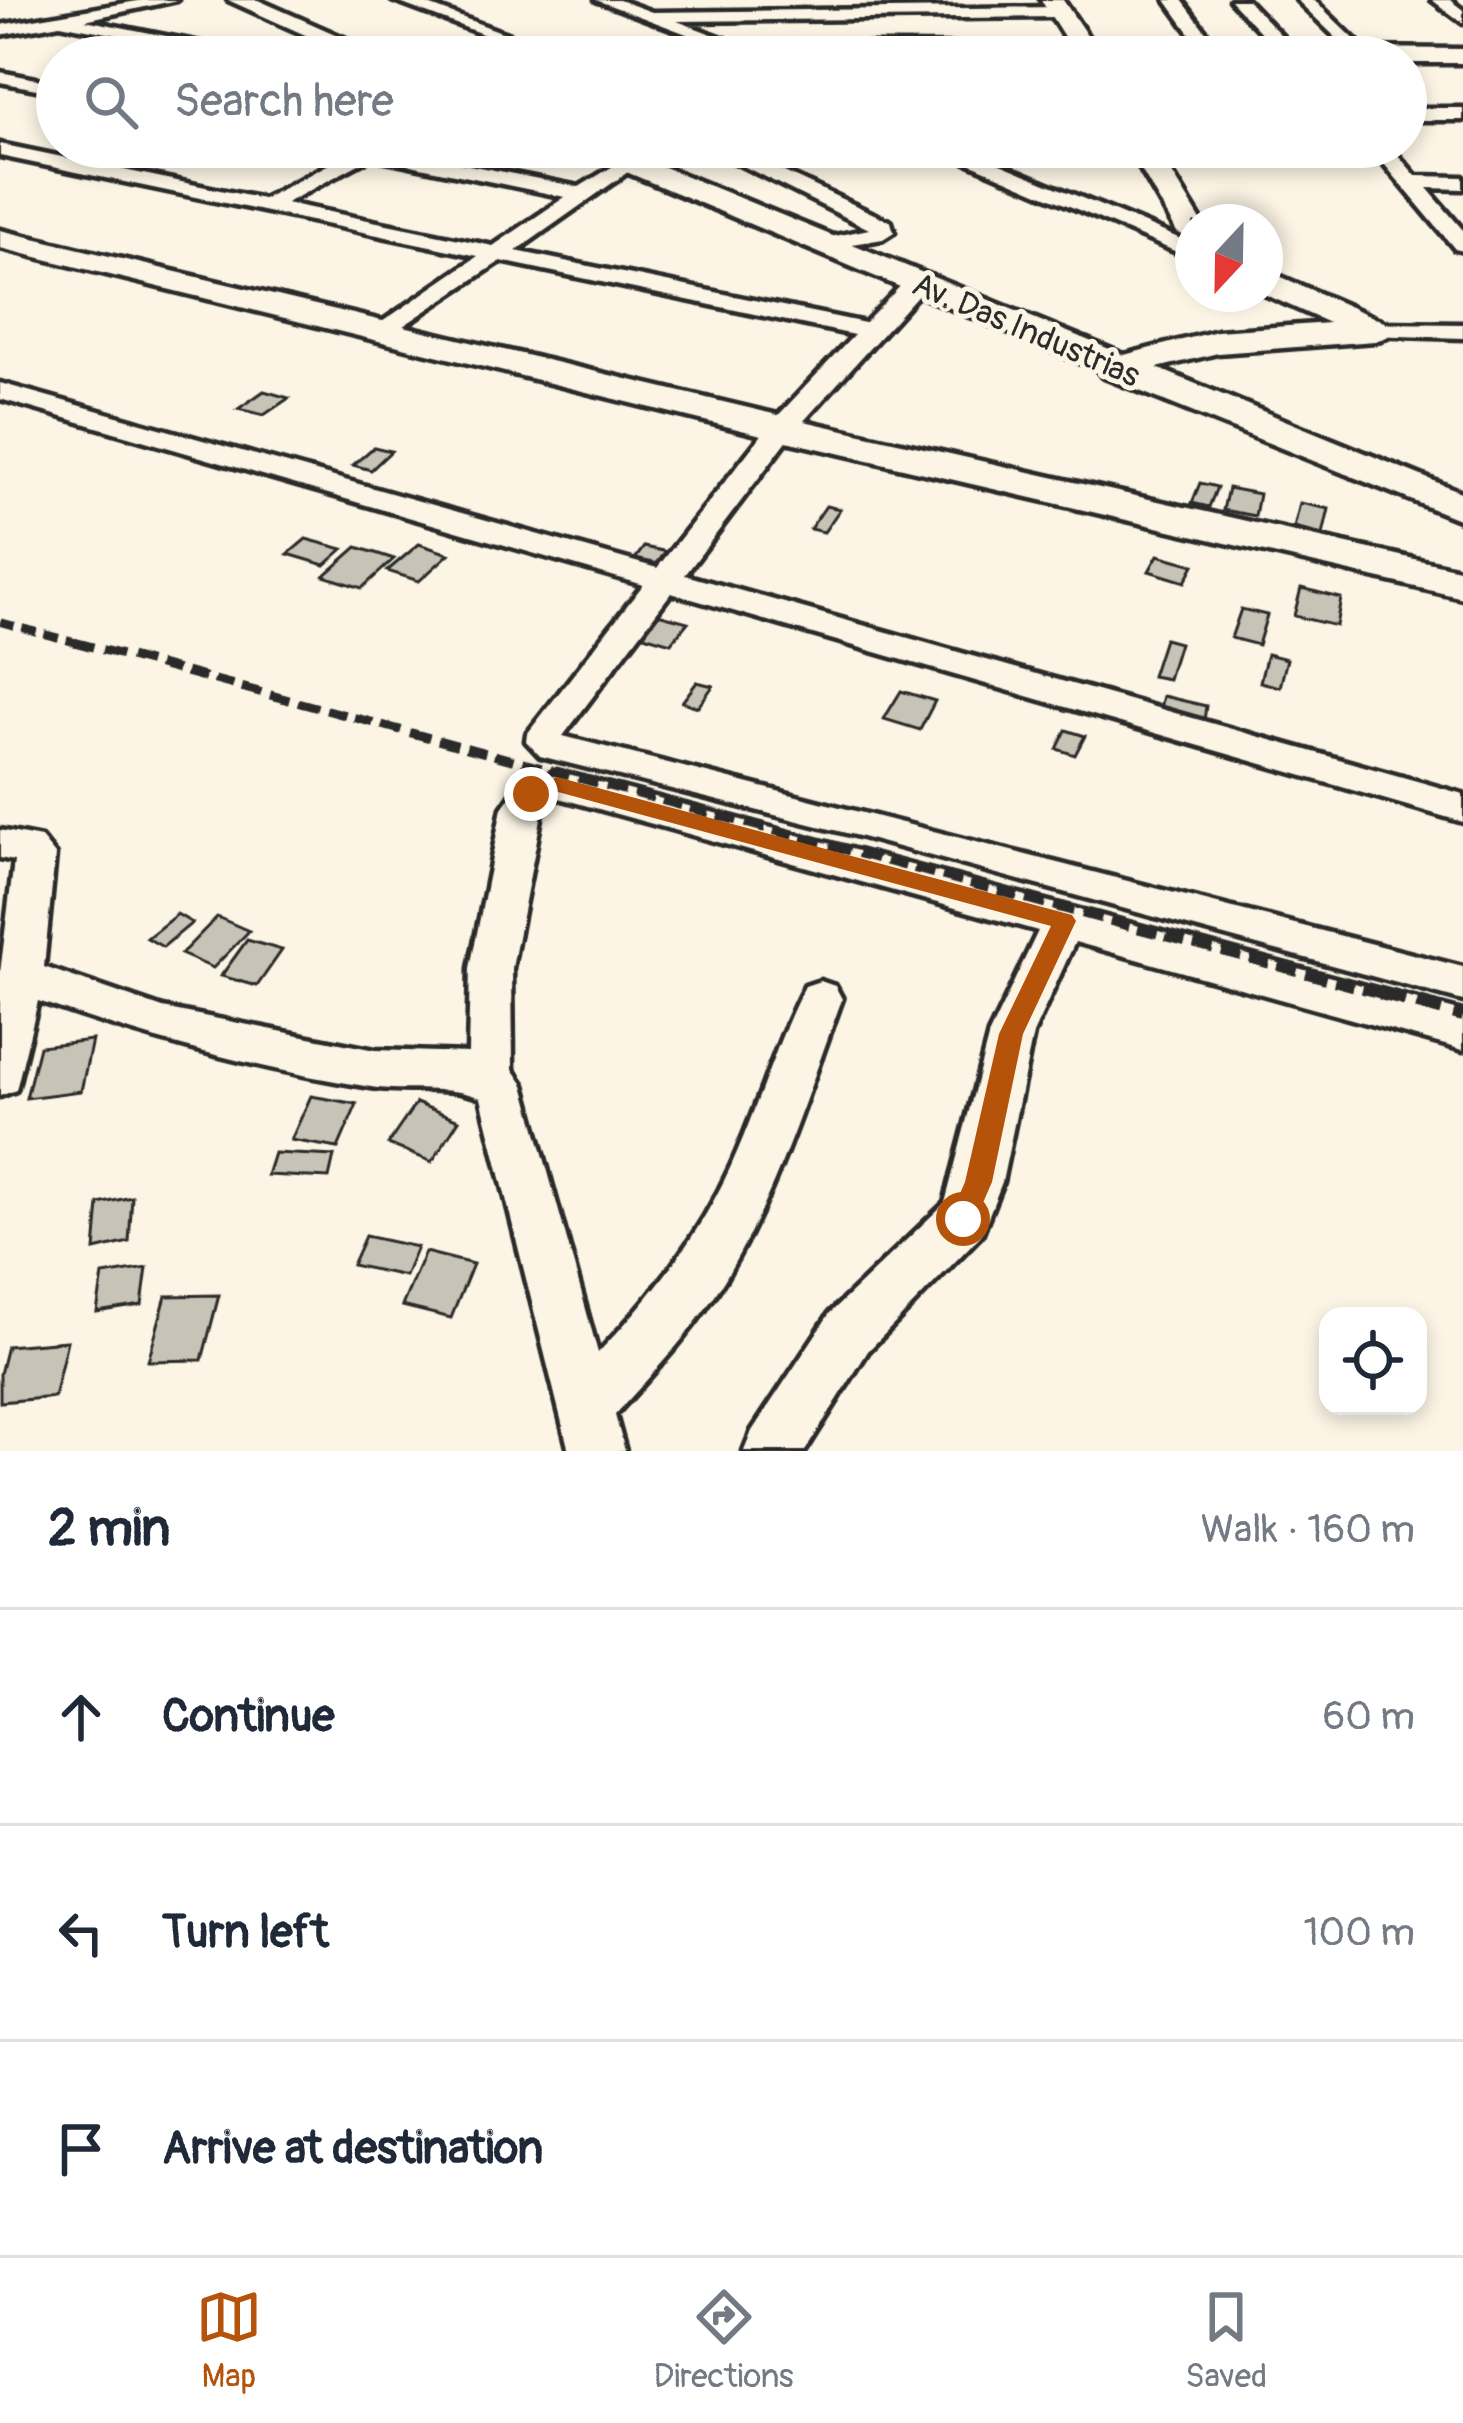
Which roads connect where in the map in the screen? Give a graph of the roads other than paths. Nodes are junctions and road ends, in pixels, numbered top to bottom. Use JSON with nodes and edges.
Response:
{"nodes":[{"id":1,"x":169,"y":0,"type":"edge"},
{"id":2,"x":239,"y":0,"type":"edge"},
{"id":3,"x":400,"y":0,"type":"edge"},
{"id":4,"x":604,"y":0,"type":"edge"},
{"id":5,"x":1174,"y":0,"type":"edge"},
{"id":6,"x":1238,"y":0,"type":"edge"},
{"id":7,"x":1305,"y":0,"type":"edge"},
{"id":8,"x":1055,"y":6,"type":"edge"},
{"id":9,"x":710,"y":15,"type":"junction"},
{"id":10,"x":653,"y":16,"type":"junction"},
{"id":11,"x":66,"y":20,"type":"junction"},
{"id":12,"x":0,"y":30,"type":"edge"},
{"id":13,"x":151,"y":36,"type":"edge"},
{"id":14,"x":325,"y":36,"type":"edge"},
{"id":15,"x":501,"y":36,"type":"edge"},
{"id":16,"x":698,"y":36,"type":"edge"},
{"id":17,"x":721,"y":36,"type":"edge"},
{"id":18,"x":1075,"y":36,"type":"edge"},
{"id":19,"x":1201,"y":36,"type":"edge"},
{"id":20,"x":1273,"y":36,"type":"edge"},
{"id":21,"x":1344,"y":36,"type":"edge"},
{"id":22,"x":1427,"y":56,"type":"edge"},
{"id":23,"x":1463,"y":56,"type":"edge"},
{"id":24,"x":0,"y":77,"type":"edge"},
{"id":25,"x":36,"y":84,"type":"edge"},
{"id":26,"x":1427,"y":114,"type":"edge"},
{"id":27,"x":1463,"y":114,"type":"edge"},
{"id":28,"x":0,"y":150,"type":"edge"},
{"id":29,"x":36,"y":158,"type":"edge"},
{"id":30,"x":86,"y":168,"type":"edge"},
{"id":31,"x":328,"y":168,"type":"edge"},
{"id":32,"x":453,"y":168,"type":"edge"},
{"id":33,"x":621,"y":168,"type":"edge"},
{"id":34,"x":640,"y":168,"type":"edge"},
{"id":35,"x":759,"y":168,"type":"edge"},
{"id":36,"x":992,"y":168,"type":"edge"},
{"id":37,"x":1155,"y":168,"type":"edge"},
{"id":38,"x":1400,"y":168,"type":"edge"},
{"id":39,"x":1413,"y":182,"type":"junction"},
{"id":40,"x":1463,"y":183,"type":"edge"},
{"id":41,"x":582,"y":194,"type":"junction"},
{"id":42,"x":1428,"y":202,"type":"junction"},
{"id":43,"x":1176,"y":204,"type":"edge"},
{"id":44,"x":267,"y":206,"type":"junction"},
{"id":45,"x":1463,"y":207,"type":"edge"},
{"id":46,"x":0,"y":239,"type":"edge"},
{"id":47,"x":1175,"y":244,"type":"edge"},
{"id":48,"x":1463,"y":244,"type":"edge"},
{"id":49,"x":824,"y":245,"type":"junction"},
{"id":50,"x":498,"y":253,"type":"junction"},
{"id":51,"x":915,"y":284,"type":"junction"},
{"id":52,"x":1283,"y":290,"type":"edge"},
{"id":53,"x":1375,"y":330,"type":"junction"},
{"id":54,"x":385,"y":331,"type":"junction"},
{"id":55,"x":868,"y":331,"type":"junction"},
{"id":56,"x":1463,"y":331,"type":"edge"},
{"id":57,"x":1115,"y":368,"type":"junction"},
{"id":58,"x":0,"y":391,"type":"edge"},
{"id":59,"x":782,"y":428,"type":"junction"},
{"id":60,"x":1463,"y":508,"type":"edge"},
{"id":61,"x":663,"y":581,"type":"junction"},
{"id":62,"x":1463,"y":584,"type":"edge"},
{"id":63,"x":1463,"y":808,"type":"edge"},
{"id":64,"x":0,"y":844,"type":"edge"},
{"id":65,"x":1064,"y":921,"type":"junction"},
{"id":66,"x":21,"y":977,"type":"junction"},
{"id":67,"x":1463,"y":984,"type":"edge"},
{"id":68,"x":820,"y":999,"type":"dead end"},
{"id":69,"x":1463,"y":1031,"type":"edge"},
{"id":70,"x":0,"y":1076,"type":"edge"},
{"id":71,"x":490,"y":1078,"type":"junction"},
{"id":72,"x":590,"y":1430,"type":"edge"},
{"id":73,"x":772,"y":1451,"type":"edge"}],
"edges":[{"from":1,"to":11,"type":"street"},
{"from":2,"to":14,"type":"street"},
{"from":3,"to":15,"type":"street"},
{"from":4,"to":10,"type":"street"},
{"from":5,"to":19,"type":"street"},
{"from":6,"to":20,"type":"street"},
{"from":7,"to":21,"type":"street"},
{"from":8,"to":9,"type":"street"},
{"from":8,"to":18,"type":"street"},
{"from":9,"to":10,"type":"street"},
{"from":9,"to":17,"type":"street"},
{"from":10,"to":16,"type":"street"},
{"from":11,"to":12,"type":"street"},
{"from":11,"to":13,"type":"street"},
{"from":22,"to":23,"type":"street"},
{"from":24,"to":25,"type":"street"},
{"from":26,"to":27,"type":"street"},
{"from":28,"to":29,"type":"street"},
{"from":30,"to":44,"type":"street"},
{"from":31,"to":44,"type":"street"},
{"from":32,"to":41,"type":"street"},
{"from":33,"to":41,"type":"street"},
{"from":34,"to":49,"type":"street","name":"Av. Das Industrias"},
{"from":35,"to":49,"type":"street"},
{"from":36,"to":47,"type":"street"},
{"from":37,"to":43,"type":"street"},
{"from":38,"to":39,"type":"street"},
{"from":39,"to":40,"type":"street"},
{"from":39,"to":42,"type":"street"},
{"from":41,"to":50,"type":"street"},
{"from":42,"to":45,"type":"street"},
{"from":42,"to":48,"type":"street"},
{"from":44,"to":50,"type":"street"},
{"from":46,"to":54,"type":"street"},
{"from":49,"to":51,"type":"street","name":"Av. Das Industrias"},
{"from":50,"to":54,"type":"street"},
{"from":50,"to":55,"type":"street"},
{"from":51,"to":55,"type":"street"},
{"from":51,"to":57,"type":"street","name":"Av. Das Industrias"},
{"from":52,"to":53,"type":"street"},
{"from":53,"to":56,"type":"street"},
{"from":53,"to":57,"type":"street"},
{"from":54,"to":59,"type":"street"},
{"from":55,"to":59,"type":"street"},
{"from":57,"to":60,"type":"street","name":"Av. Das Industrias"},
{"from":58,"to":61,"type":"street"},
{"from":59,"to":61,"type":"street"},
{"from":59,"to":62,"type":"street"},
{"from":61,"to":63,"type":"street"},
{"from":61,"to":67,"type":"street"},
{"from":64,"to":66,"type":"street"},
{"from":65,"to":69,"type":"street"},
{"from":65,"to":71,"type":"street"},
{"from":65,"to":73,"type":"street"},
{"from":66,"to":70,"type":"street"},
{"from":66,"to":71,"type":"street"},
{"from":68,"to":72,"type":"street"},
{"from":71,"to":72,"type":"street"}]}
